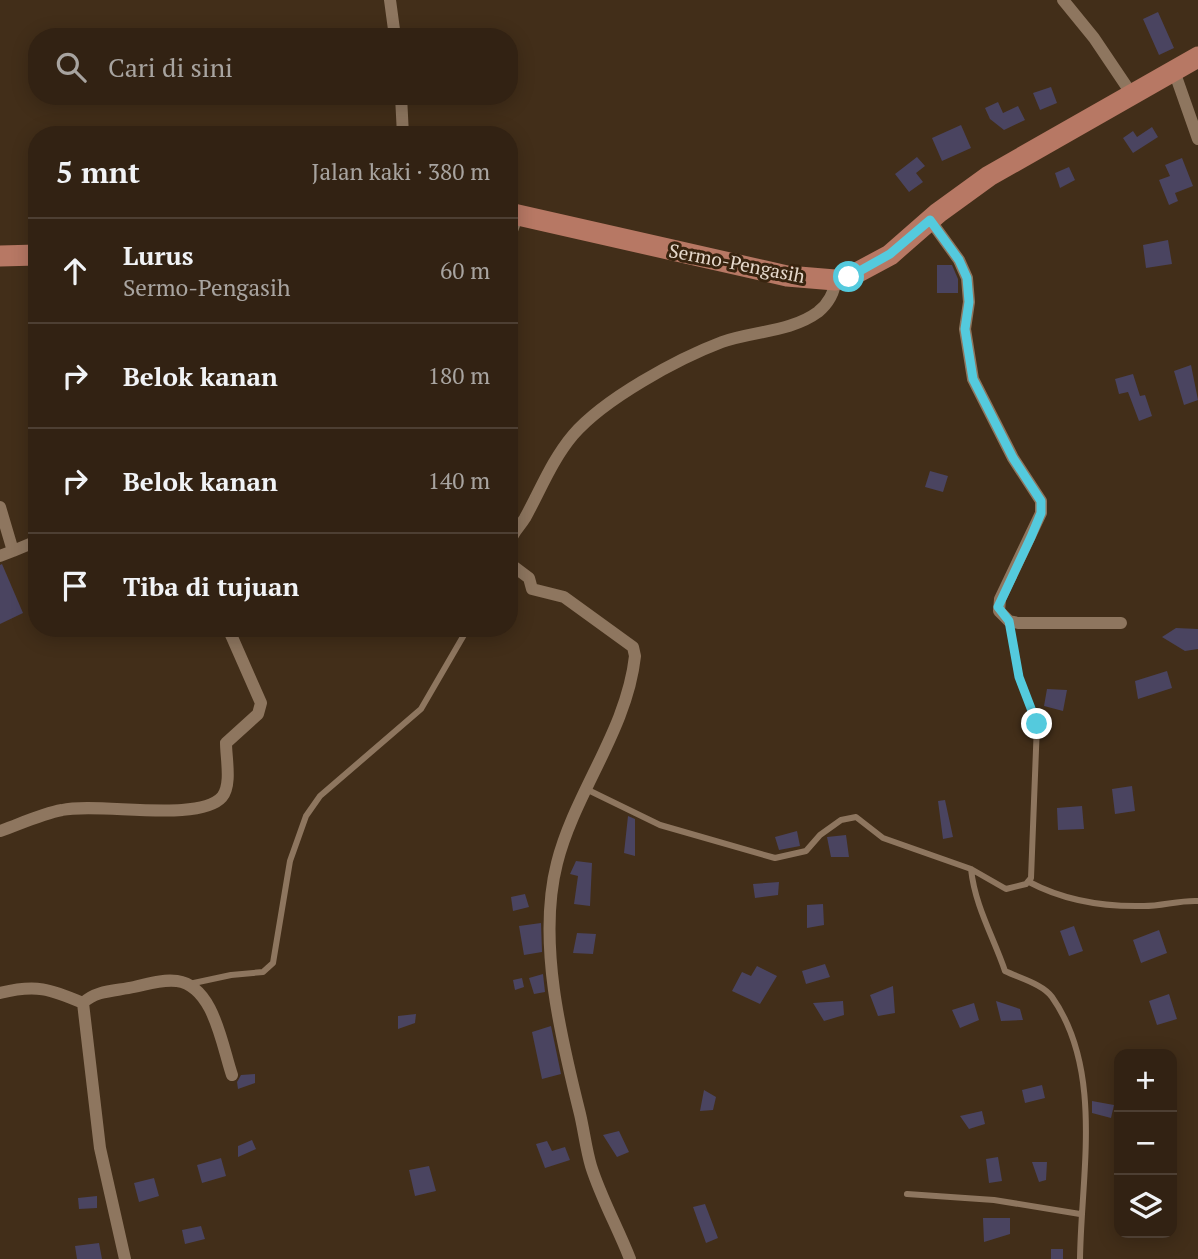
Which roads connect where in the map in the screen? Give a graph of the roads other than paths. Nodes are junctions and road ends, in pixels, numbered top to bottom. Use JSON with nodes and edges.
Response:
{"nodes":[{"id":1,"x":390,"y":0,"type":"edge"},
{"id":2,"x":1063,"y":0,"type":"edge"},
{"id":3,"x":394,"y":28,"type":"edge"},
{"id":4,"x":1198,"y":57,"type":"edge"},
{"id":5,"x":1173,"y":68,"type":"junction"},
{"id":6,"x":1131,"y":93,"type":"junction"},
{"id":7,"x":401,"y":105,"type":"edge"},
{"id":8,"x":403,"y":126,"type":"edge"},
{"id":9,"x":1198,"y":139,"type":"edge"},
{"id":10,"x":518,"y":215,"type":"edge"},
{"id":11,"x":930,"y":220,"type":"junction"},
{"id":12,"x":28,"y":255,"type":"edge"},
{"id":13,"x":0,"y":256,"type":"edge"},
{"id":14,"x":835,"y":280,"type":"junction"},
{"id":15,"x":0,"y":507,"type":"edge"},
{"id":16,"x":518,"y":526,"type":"edge"},
{"id":17,"x":28,"y":545,"type":"edge"},
{"id":18,"x":13,"y":551,"type":"junction"},
{"id":19,"x":0,"y":556,"type":"edge"},
{"id":20,"x":518,"y":570,"type":"edge"},
{"id":21,"x":1009,"y":621,"type":"junction"},
{"id":22,"x":1121,"y":623,"type":"dead end"},
{"id":23,"x":232,"y":637,"type":"edge"},
{"id":24,"x":463,"y":637,"type":"edge"},
{"id":25,"x":584,"y":788,"type":"junction"},
{"id":26,"x":0,"y":831,"type":"edge"},
{"id":27,"x":971,"y":869,"type":"junction"},
{"id":28,"x":1029,"y":882,"type":"junction"},
{"id":29,"x":1198,"y":901,"type":"edge"},
{"id":30,"x":188,"y":984,"type":"junction"},
{"id":31,"x":0,"y":993,"type":"edge"},
{"id":32,"x":83,"y":1003,"type":"junction"},
{"id":33,"x":232,"y":1075,"type":"dead end"},
{"id":34,"x":907,"y":1194,"type":"dead end"},
{"id":35,"x":1080,"y":1214,"type":"junction"},
{"id":36,"x":125,"y":1259,"type":"edge"},
{"id":37,"x":630,"y":1259,"type":"edge"},
{"id":38,"x":1080,"y":1259,"type":"edge"}],
"edges":[{"from":1,"to":3,"type":"street"},
{"from":2,"to":6,"type":"street"},
{"from":4,"to":5,"type":"main road","name":"Sermo-Pengasih"},
{"from":5,"to":6,"type":"main road","name":"Sermo-Pengasih"},
{"from":5,"to":9,"type":"street"},
{"from":6,"to":11,"type":"main road","name":"Sermo-Pengasih"},
{"from":7,"to":8,"type":"street"},
{"from":10,"to":14,"type":"main road","name":"Sermo-Pengasih"},
{"from":11,"to":14,"type":"main road","name":"Sermo-Pengasih"},
{"from":11,"to":21,"type":"street"},
{"from":12,"to":13,"type":"main road"},
{"from":14,"to":16,"type":"street"},
{"from":15,"to":18,"type":"street"},
{"from":17,"to":18,"type":"street"},
{"from":18,"to":19,"type":"street"},
{"from":20,"to":25,"type":"street"},
{"from":21,"to":22,"type":"street"},
{"from":21,"to":28,"type":"lane"},
{"from":23,"to":26,"type":"street"},
{"from":24,"to":30,"type":"lane"},
{"from":25,"to":27,"type":"lane"},
{"from":25,"to":37,"type":"street"},
{"from":27,"to":28,"type":"lane"},
{"from":27,"to":35,"type":"lane"},
{"from":28,"to":29,"type":"lane"},
{"from":30,"to":32,"type":"street"},
{"from":30,"to":33,"type":"street"},
{"from":31,"to":32,"type":"street"},
{"from":32,"to":36,"type":"street"},
{"from":34,"to":35,"type":"lane"},
{"from":35,"to":38,"type":"lane"}]}
